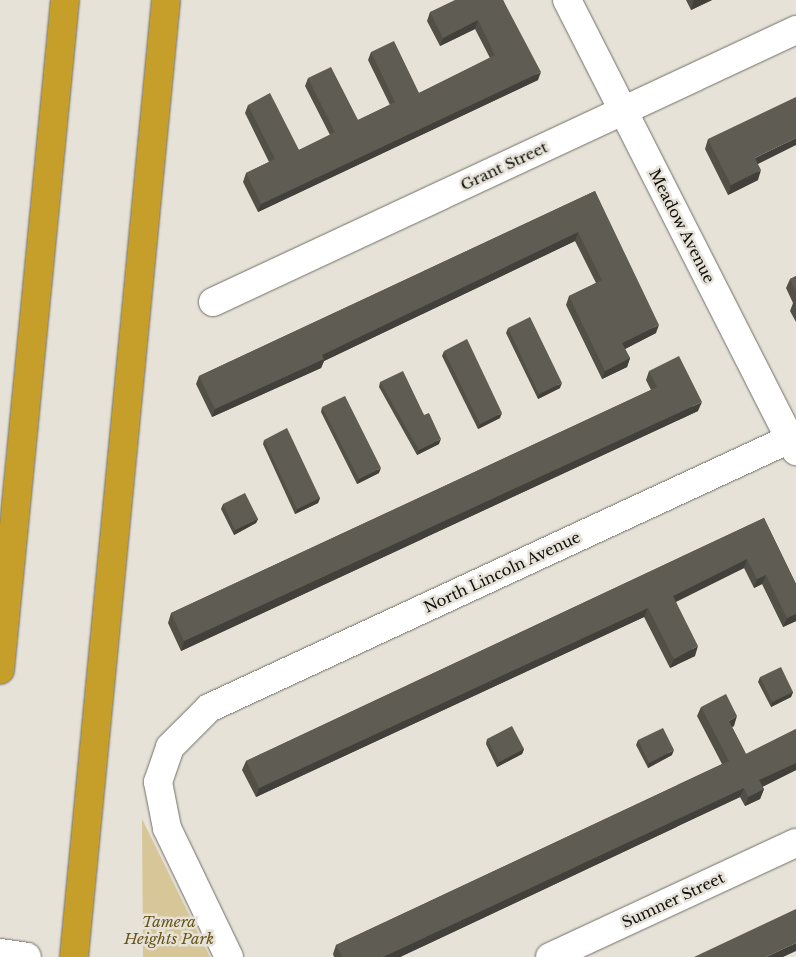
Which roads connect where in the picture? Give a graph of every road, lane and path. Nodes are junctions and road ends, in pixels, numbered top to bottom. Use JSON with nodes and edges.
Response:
{"nodes":[{"id":1,"x":65,"y":0,"type":"edge"},
{"id":2,"x":166,"y":0,"type":"edge"},
{"id":3,"x":567,"y":0,"type":"edge"},
{"id":4,"x":796,"y":30,"type":"edge"},
{"id":5,"x":623,"y":110,"type":"junction"},
{"id":6,"x":213,"y":302,"type":"dead end"},
{"id":7,"x":794,"y":442,"type":"edge"},
{"id":8,"x":0,"y":670,"type":"edge"},
{"id":9,"x":796,"y":843,"type":"edge"},
{"id":10,"x":0,"y":953,"type":"edge"},
{"id":11,"x":27,"y":957,"type":"edge"},
{"id":12,"x":74,"y":957,"type":"edge"},
{"id":13,"x":229,"y":957,"type":"edge"},
{"id":14,"x":550,"y":957,"type":"edge"}],
"edges":[{"from":1,"to":8,"type":"highway"},
{"from":2,"to":12,"type":"highway"},
{"from":3,"to":5,"type":"street","name":"Meadow Avenue"},
{"from":4,"to":5,"type":"street","name":"Grant Street"},
{"from":5,"to":6,"type":"street","name":"Grant Street"},
{"from":5,"to":7,"type":"street","name":"Meadow Avenue"},
{"from":7,"to":13,"type":"street","name":"North Lincoln Avenue"},
{"from":9,"to":14,"type":"street","name":"Sumner Street"},
{"from":10,"to":11,"type":"street"}]}
